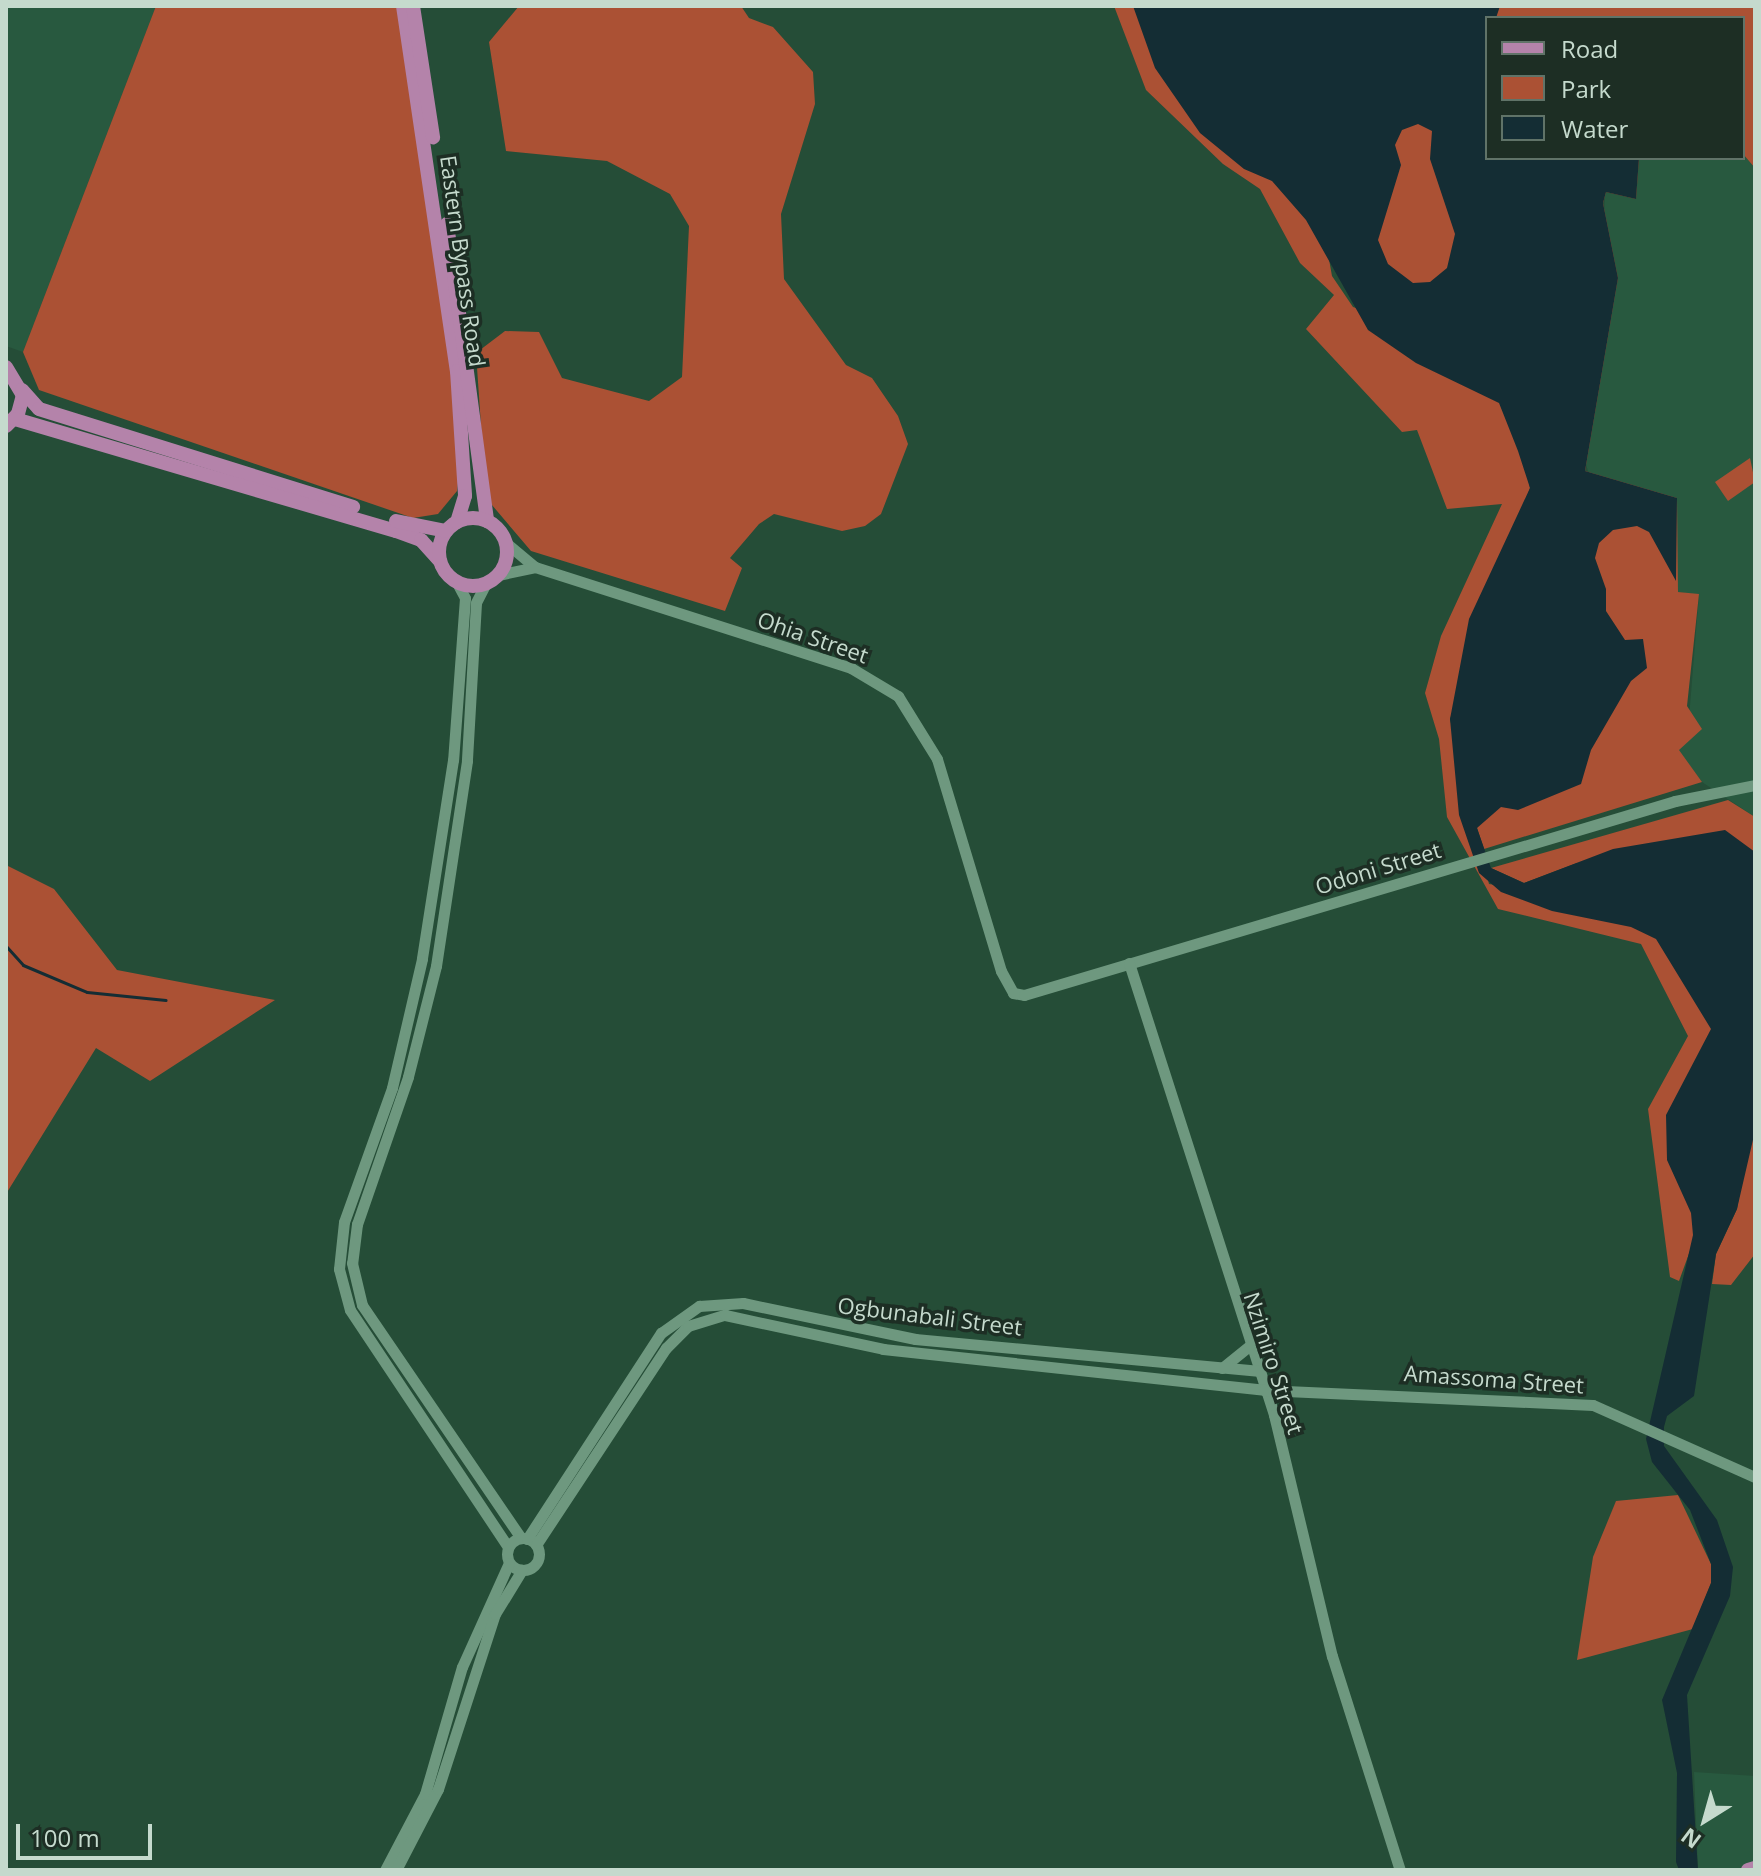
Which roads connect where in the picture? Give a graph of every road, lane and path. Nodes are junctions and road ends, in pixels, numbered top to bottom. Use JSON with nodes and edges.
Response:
{"nodes":[{"id":1,"x":403,"y":6,"type":"edge"},
{"id":2,"x":413,"y":6,"type":"edge"},
{"id":3,"x":6,"y":367,"type":"edge"},
{"id":4,"x":22,"y":390,"type":"junction"},
{"id":5,"x":10,"y":422,"type":"edge"},
{"id":6,"x":487,"y":521,"type":"junction"},
{"id":7,"x":451,"y":526,"type":"junction"},
{"id":8,"x":505,"y":542,"type":"junction"},
{"id":9,"x":440,"y":561,"type":"junction"},
{"id":10,"x":535,"y":567,"type":"junction"},
{"id":11,"x":492,"y":579,"type":"junction"},
{"id":12,"x":456,"y":581,"type":"junction"},
{"id":13,"x":453,"y":760,"type":"junction"},
{"id":14,"x":467,"y":761,"type":"junction"},
{"id":15,"x":1755,"y":785,"type":"edge"},
{"id":16,"x":1129,"y":963,"type":"junction"},
{"id":17,"x":1013,"y":993,"type":"joint"},
{"id":18,"x":1249,"y":1346,"type":"junction"},
{"id":19,"x":1221,"y":1369,"type":"junction"},
{"id":20,"x":1258,"y":1371,"type":"junction"},
{"id":21,"x":1264,"y":1390,"type":"junction"},
{"id":22,"x":1755,"y":1477,"type":"edge"},
{"id":23,"x":528,"y":1541,"type":"junction"},
{"id":24,"x":508,"y":1547,"type":"junction"},
{"id":25,"x":509,"y":1563,"type":"junction"},
{"id":26,"x":522,"y":1570,"type":"junction"},
{"id":27,"x":1755,"y":1868,"type":"edge"},
{"id":28,"x":385,"y":1870,"type":"edge"},
{"id":29,"x":396,"y":1870,"type":"edge"},
{"id":30,"x":1400,"y":1870,"type":"edge"},
{"id":31,"x":1748,"y":1870,"type":"edge"}],
"edges":[{"from":1,"to":7,"type":"main road","name":"Eastern Bypass Road"},
{"from":2,"to":6,"type":"main road","name":"Eastern Bypass Road"},
{"from":3,"to":4,"type":"main road"},
{"from":4,"to":5,"type":"main road"},
{"from":4,"to":7,"type":"main road"},
{"from":5,"to":9,"type":"main road"},
{"from":6,"to":7,"type":"main road"},
{"from":6,"to":8,"type":"main road"},
{"from":7,"to":9,"type":"main road"},
{"from":8,"to":10,"type":"street","name":"Ohia Street"},
{"from":8,"to":11,"type":"main road"},
{"from":9,"to":12,"type":"main road"},
{"from":10,"to":11,"type":"street"},
{"from":10,"to":17,"type":"street","name":"Ohia Street"},
{"from":11,"to":12,"type":"main road"},
{"from":11,"to":14,"type":"street"},
{"from":12,"to":13,"type":"street"},
{"from":13,"to":14,"type":"street"},
{"from":13,"to":24,"type":"street"},
{"from":14,"to":23,"type":"street"},
{"from":15,"to":16,"type":"street","name":"Odoni Street"},
{"from":16,"to":17,"type":"street","name":"Odoni Street"},
{"from":16,"to":18,"type":"street","name":"Nzimiro Street"},
{"from":18,"to":19,"type":"street"},
{"from":18,"to":20,"type":"street","name":"Nzimiro Street"},
{"from":19,"to":20,"type":"street","name":"Ogbunabali Street"},
{"from":19,"to":23,"type":"street","name":"Ogbunabali Street"},
{"from":20,"to":21,"type":"street","name":"Nzimiro Street"},
{"from":21,"to":22,"type":"street","name":"Amassoma Street"},
{"from":21,"to":23,"type":"street","name":"Ogbunabali Street"},
{"from":21,"to":30,"type":"street","name":"Nzimiro Street"},
{"from":23,"to":24,"type":"street"},
{"from":23,"to":26,"type":"street"},
{"from":24,"to":25,"type":"street"},
{"from":25,"to":26,"type":"street"},
{"from":25,"to":28,"type":"street"},
{"from":26,"to":29,"type":"street"},
{"from":27,"to":31,"type":"main road"}]}
